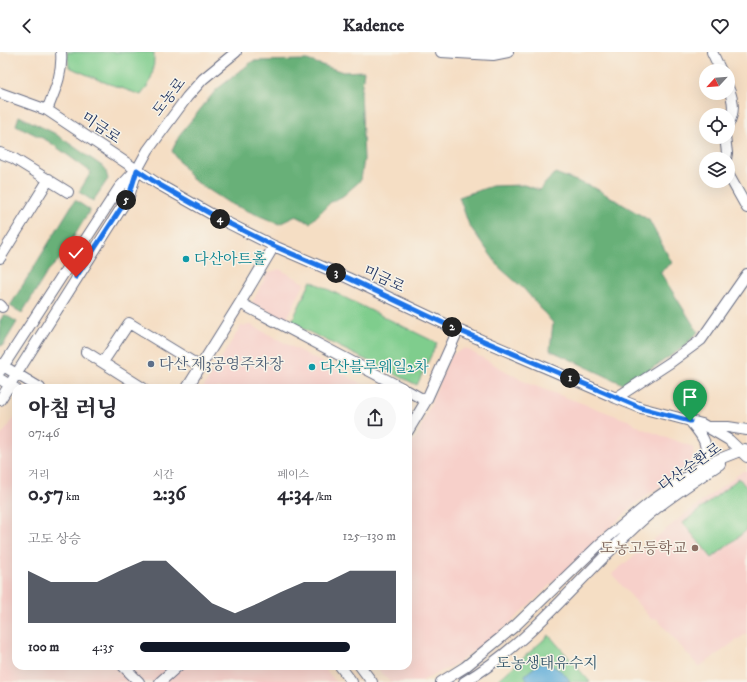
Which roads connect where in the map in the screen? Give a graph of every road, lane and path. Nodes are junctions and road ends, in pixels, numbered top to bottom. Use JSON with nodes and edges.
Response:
{"nodes":[{"id":1,"x":61,"y":52,"type":"edge"},
{"id":2,"x":236,"y":52,"type":"edge"},
{"id":3,"x":441,"y":52,"type":"edge"},
{"id":4,"x":508,"y":52,"type":"edge"},
{"id":5,"x":712,"y":52,"type":"edge"},
{"id":6,"x":717,"y":64,"type":"edge"},
{"id":7,"x":0,"y":93,"type":"edge"},
{"id":8,"x":46,"y":110,"type":"junction"},
{"id":9,"x":0,"y":153,"type":"edge"},
{"id":10,"x":137,"y":170,"type":"junction"},
{"id":11,"x":49,"y":179,"type":"junction"},
{"id":12,"x":735,"y":187,"type":"edge"},
{"id":13,"x":68,"y":192,"type":"dead end"},
{"id":14,"x":747,"y":208,"type":"edge"},
{"id":15,"x":274,"y":246,"type":"junction"},
{"id":16,"x":0,"y":258,"type":"edge"},
{"id":17,"x":747,"y":274,"type":"edge"},
{"id":18,"x":240,"y":303,"type":"junction"},
{"id":19,"x":458,"y":330,"type":"junction"},
{"id":20,"x":86,"y":352,"type":"dead end"},
{"id":21,"x":103,"y":362,"type":"junction"},
{"id":22,"x":1,"y":367,"type":"edge"},
{"id":23,"x":201,"y":367,"type":"junction"},
{"id":24,"x":16,"y":374,"type":"junction"},
{"id":25,"x":0,"y":379,"type":"edge"},
{"id":26,"x":14,"y":384,"type":"edge"},
{"id":27,"x":33,"y":384,"type":"edge"},
{"id":28,"x":137,"y":384,"type":"edge"},
{"id":29,"x":190,"y":384,"type":"edge"},
{"id":30,"x":394,"y":384,"type":"edge"},
{"id":31,"x":12,"y":386,"type":"edge"},
{"id":32,"x":12,"y":388,"type":"edge"},
{"id":33,"x":412,"y":393,"type":"edge"},
{"id":34,"x":616,"y":398,"type":"junction"},
{"id":35,"x":0,"y":400,"type":"edge"},
{"id":36,"x":426,"y":400,"type":"junction"},
{"id":37,"x":690,"y":421,"type":"junction"},
{"id":38,"x":412,"y":424,"type":"edge"},
{"id":39,"x":707,"y":427,"type":"junction"},
{"id":40,"x":747,"y":430,"type":"edge"},
{"id":41,"x":745,"y":452,"type":"edge"},
{"id":42,"x":704,"y":466,"type":"junction"},
{"id":43,"x":128,"y":670,"type":"edge"},
{"id":44,"x":174,"y":670,"type":"edge"},
{"id":45,"x":343,"y":670,"type":"edge"},
{"id":46,"x":363,"y":670,"type":"edge"},
{"id":47,"x":138,"y":682,"type":"edge"},
{"id":48,"x":160,"y":682,"type":"edge"},
{"id":49,"x":352,"y":682,"type":"edge"},
{"id":50,"x":372,"y":682,"type":"edge"},
{"id":51,"x":441,"y":682,"type":"edge"},
{"id":52,"x":464,"y":682,"type":"edge"}],
"edges":[{"from":1,"to":8,"type":"street"},
{"from":2,"to":10,"type":"street","name":"도농로"},
{"from":3,"to":4,"type":"street"},
{"from":5,"to":6,"type":"street"},
{"from":7,"to":8,"type":"street","name":"미금로"},
{"from":8,"to":10,"type":"street","name":"미금로"},
{"from":9,"to":11,"type":"street"},
{"from":10,"to":15,"type":"street","name":"미금로"},
{"from":10,"to":22,"type":"street"},
{"from":10,"to":24,"type":"street"},
{"from":11,"to":13,"type":"street"},
{"from":11,"to":16,"type":"street"},
{"from":12,"to":14,"type":"street"},
{"from":15,"to":18,"type":"street"},
{"from":15,"to":19,"type":"street","name":"미금로"},
{"from":17,"to":34,"type":"street"},
{"from":18,"to":23,"type":"street"},
{"from":18,"to":30,"type":"street"},
{"from":19,"to":34,"type":"street","name":"미금로"},
{"from":19,"to":36,"type":"street"},
{"from":20,"to":21,"type":"street"},
{"from":21,"to":23,"type":"street"},
{"from":21,"to":28,"type":"street"},
{"from":22,"to":24,"type":"street"},
{"from":23,"to":29,"type":"street"},
{"from":24,"to":26,"type":"street"},
{"from":24,"to":27,"type":"street"},
{"from":25,"to":31,"type":"street"},
{"from":32,"to":35,"type":"street"},
{"from":33,"to":36,"type":"street"},
{"from":34,"to":37,"type":"street","name":"미금로"},
{"from":36,"to":38,"type":"street"},
{"from":37,"to":39,"type":"street","name":"미금로"},
{"from":37,"to":42,"type":"street"},
{"from":39,"to":40,"type":"street"},
{"from":39,"to":41,"type":"street","name":"미금로"},
{"from":41,"to":42,"type":"street","name":"다산순환로"},
{"from":41,"to":52,"type":"street","name":"다산순환로"},
{"from":42,"to":51,"type":"street","name":"다산순환로"},
{"from":43,"to":47,"type":"street"},
{"from":44,"to":48,"type":"street"},
{"from":45,"to":49,"type":"street"},
{"from":46,"to":50,"type":"street"}]}
